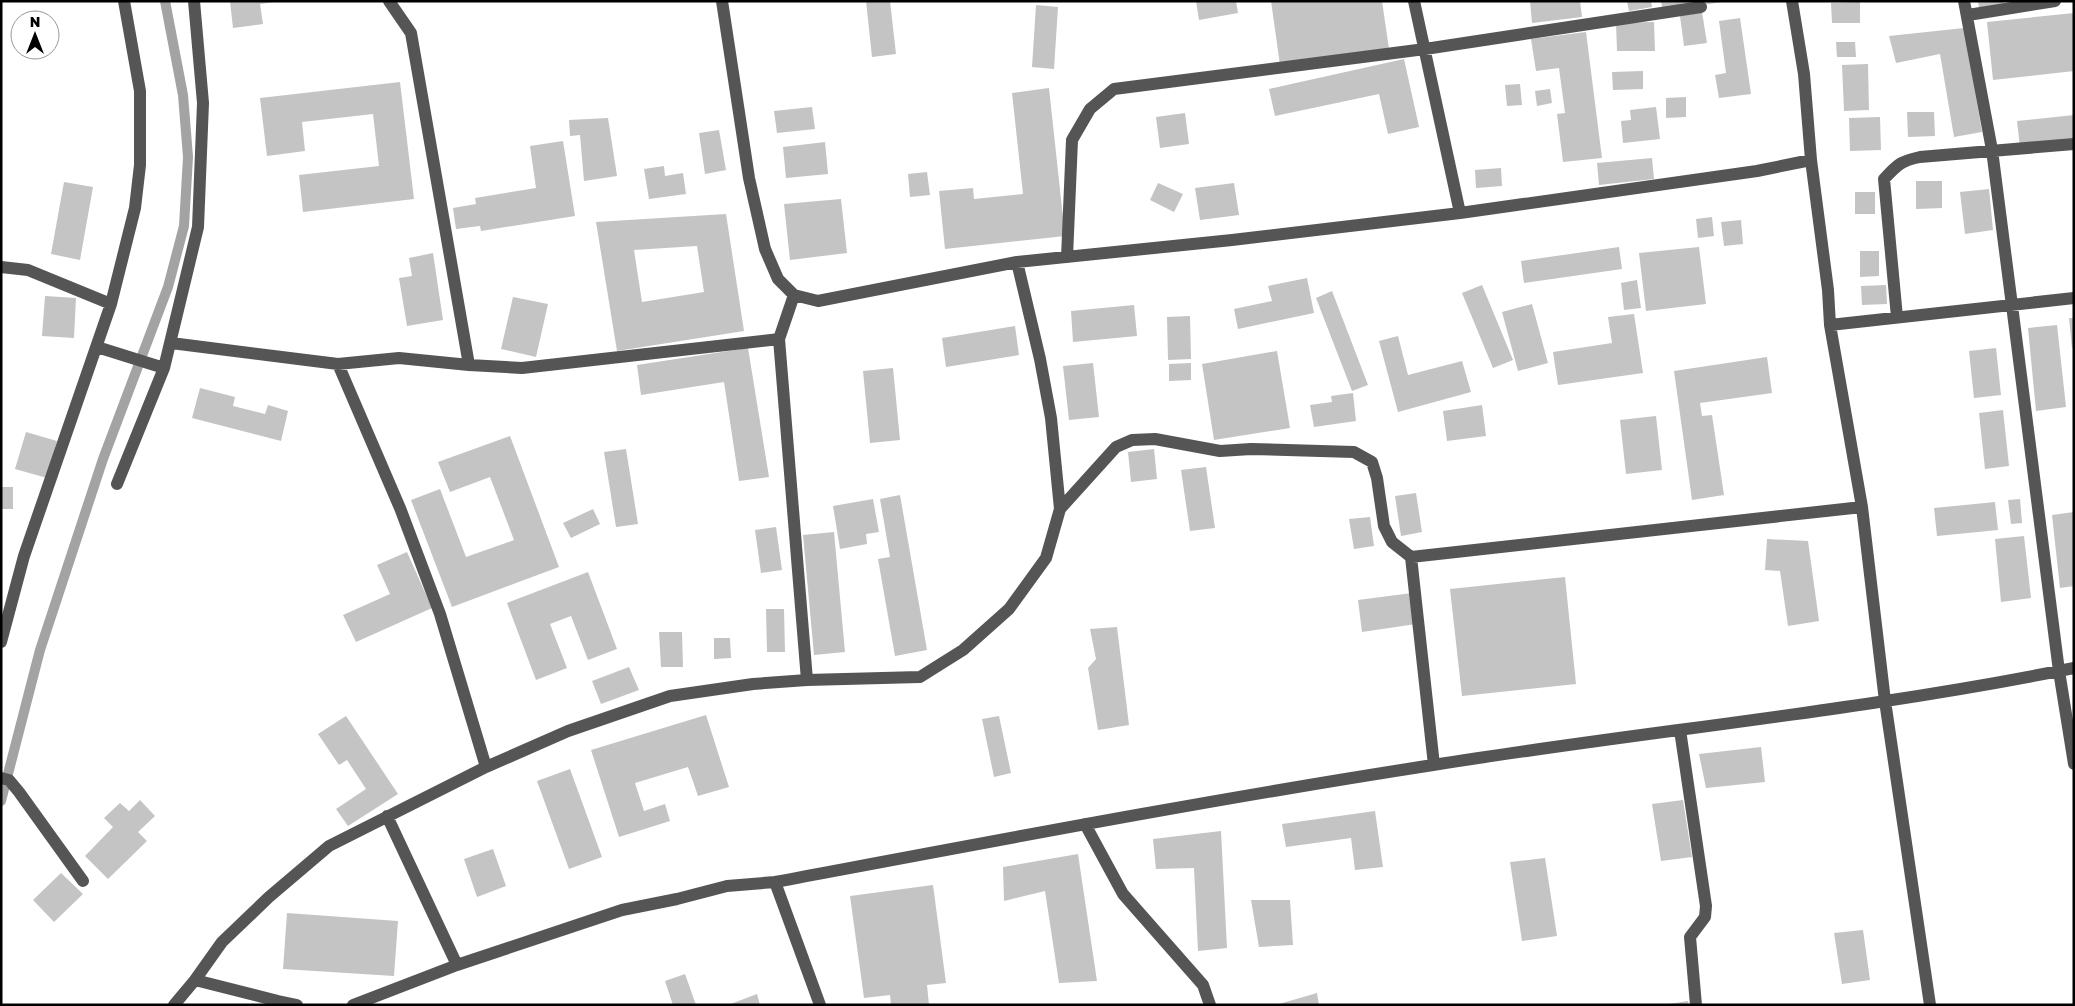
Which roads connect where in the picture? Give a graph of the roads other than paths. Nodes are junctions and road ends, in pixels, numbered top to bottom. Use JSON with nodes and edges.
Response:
{"nodes":[{"id":1,"x":124,"y":1,"type":"edge"},
{"id":2,"x":194,"y":1,"type":"edge"},
{"id":3,"x":389,"y":1,"type":"edge"},
{"id":4,"x":722,"y":1,"type":"edge"},
{"id":5,"x":1414,"y":1,"type":"edge"},
{"id":6,"x":1792,"y":1,"type":"edge"},
{"id":7,"x":1964,"y":1,"type":"edge"},
{"id":8,"x":2055,"y":1,"type":"edge"},
{"id":9,"x":1702,"y":7,"type":"dead end"},
{"id":10,"x":1968,"y":15,"type":"junction"},
{"id":11,"x":1426,"y":49,"type":"junction"},
{"id":12,"x":2074,"y":144,"type":"edge"},
{"id":13,"x":1992,"y":150,"type":"junction"},
{"id":14,"x":1811,"y":160,"type":"junction"},
{"id":15,"x":1460,"y":213,"type":"junction"},
{"id":16,"x":1067,"y":257,"type":"junction"},
{"id":17,"x":1017,"y":262,"type":"junction"},
{"id":18,"x":1,"y":268,"type":"edge"},
{"id":19,"x":794,"y":295,"type":"junction"},
{"id":20,"x":2074,"y":298,"type":"edge"},
{"id":21,"x":111,"y":304,"type":"junction"},
{"id":22,"x":2012,"y":305,"type":"junction"},
{"id":23,"x":1897,"y":317,"type":"junction"},
{"id":24,"x":1830,"y":325,"type":"junction"},
{"id":25,"x":779,"y":339,"type":"junction"},
{"id":26,"x":170,"y":343,"type":"junction"},
{"id":27,"x":97,"y":347,"type":"junction"},
{"id":28,"x":338,"y":364,"type":"junction"},
{"id":29,"x":469,"y":365,"type":"junction"},
{"id":30,"x":164,"y":368,"type":"junction"},
{"id":31,"x":117,"y":484,"type":"dead end"},
{"id":32,"x":1862,"y":507,"type":"junction"},
{"id":33,"x":1060,"y":509,"type":"junction"},
{"id":34,"x":1411,"y":557,"type":"junction"},
{"id":35,"x":3,"y":627,"type":"edge"},
{"id":36,"x":1,"y":642,"type":"edge"},
{"id":37,"x":2074,"y":668,"type":"edge"},
{"id":38,"x":2059,"y":671,"type":"junction"},
{"id":39,"x":807,"y":680,"type":"junction"},
{"id":40,"x":1886,"y":700,"type":"junction"},
{"id":41,"x":1680,"y":730,"type":"junction"},
{"id":42,"x":1434,"y":764,"type":"junction"},
{"id":43,"x":2074,"y":764,"type":"edge"},
{"id":44,"x":486,"y":767,"type":"junction"},
{"id":45,"x":5,"y":779,"type":"edge"},
{"id":46,"x":387,"y":816,"type":"junction"},
{"id":47,"x":1085,"y":824,"type":"junction"},
{"id":48,"x":83,"y":881,"type":"dead end"},
{"id":49,"x":775,"y":882,"type":"junction"},
{"id":50,"x":457,"y":965,"type":"junction"},
{"id":51,"x":195,"y":980,"type":"junction"},
{"id":52,"x":174,"y":1005,"type":"edge"},
{"id":53,"x":298,"y":1005,"type":"edge"},
{"id":54,"x":353,"y":1005,"type":"edge"},
{"id":55,"x":820,"y":1005,"type":"edge"},
{"id":56,"x":1210,"y":1005,"type":"edge"},
{"id":57,"x":1696,"y":1005,"type":"edge"},
{"id":58,"x":1930,"y":1005,"type":"edge"}],
"edges":[{"from":1,"to":21,"type":"street"},
{"from":2,"to":26,"type":"street"},
{"from":3,"to":29,"type":"street"},
{"from":4,"to":19,"type":"street"},
{"from":5,"to":11,"type":"street"},
{"from":6,"to":14,"type":"street"},
{"from":7,"to":10,"type":"street"},
{"from":8,"to":10,"type":"street"},
{"from":9,"to":11,"type":"street"},
{"from":10,"to":13,"type":"street"},
{"from":11,"to":15,"type":"street"},
{"from":11,"to":16,"type":"street"},
{"from":12,"to":13,"type":"street"},
{"from":13,"to":22,"type":"street"},
{"from":13,"to":23,"type":"street"},
{"from":14,"to":15,"type":"street"},
{"from":14,"to":24,"type":"street"},
{"from":15,"to":16,"type":"street"},
{"from":16,"to":17,"type":"street"},
{"from":17,"to":19,"type":"street"},
{"from":17,"to":33,"type":"street"},
{"from":18,"to":21,"type":"street"},
{"from":19,"to":25,"type":"street"},
{"from":20,"to":22,"type":"street"},
{"from":21,"to":27,"type":"street"},
{"from":22,"to":23,"type":"street"},
{"from":22,"to":38,"type":"street"},
{"from":23,"to":24,"type":"street"},
{"from":24,"to":32,"type":"street"},
{"from":25,"to":29,"type":"street"},
{"from":25,"to":39,"type":"street"},
{"from":26,"to":28,"type":"street"},
{"from":26,"to":30,"type":"street"},
{"from":27,"to":30,"type":"street"},
{"from":27,"to":35,"type":"street"},
{"from":28,"to":29,"type":"street"},
{"from":28,"to":44,"type":"street"},
{"from":30,"to":31,"type":"street"},
{"from":32,"to":34,"type":"street"},
{"from":32,"to":40,"type":"street"},
{"from":33,"to":34,"type":"street"},
{"from":33,"to":39,"type":"street"},
{"from":34,"to":42,"type":"street"},
{"from":35,"to":36,"type":"street"},
{"from":37,"to":38,"type":"street"},
{"from":38,"to":40,"type":"street"},
{"from":38,"to":43,"type":"street"},
{"from":39,"to":44,"type":"street"},
{"from":40,"to":41,"type":"street"},
{"from":40,"to":58,"type":"street"},
{"from":41,"to":42,"type":"street"},
{"from":41,"to":57,"type":"street"},
{"from":42,"to":47,"type":"street"},
{"from":44,"to":46,"type":"street"},
{"from":45,"to":48,"type":"street"},
{"from":46,"to":50,"type":"street"},
{"from":46,"to":51,"type":"street"},
{"from":47,"to":49,"type":"street"},
{"from":47,"to":56,"type":"street"},
{"from":49,"to":50,"type":"street"},
{"from":49,"to":55,"type":"street"},
{"from":50,"to":54,"type":"street"},
{"from":51,"to":52,"type":"street"},
{"from":51,"to":53,"type":"street"}]}
